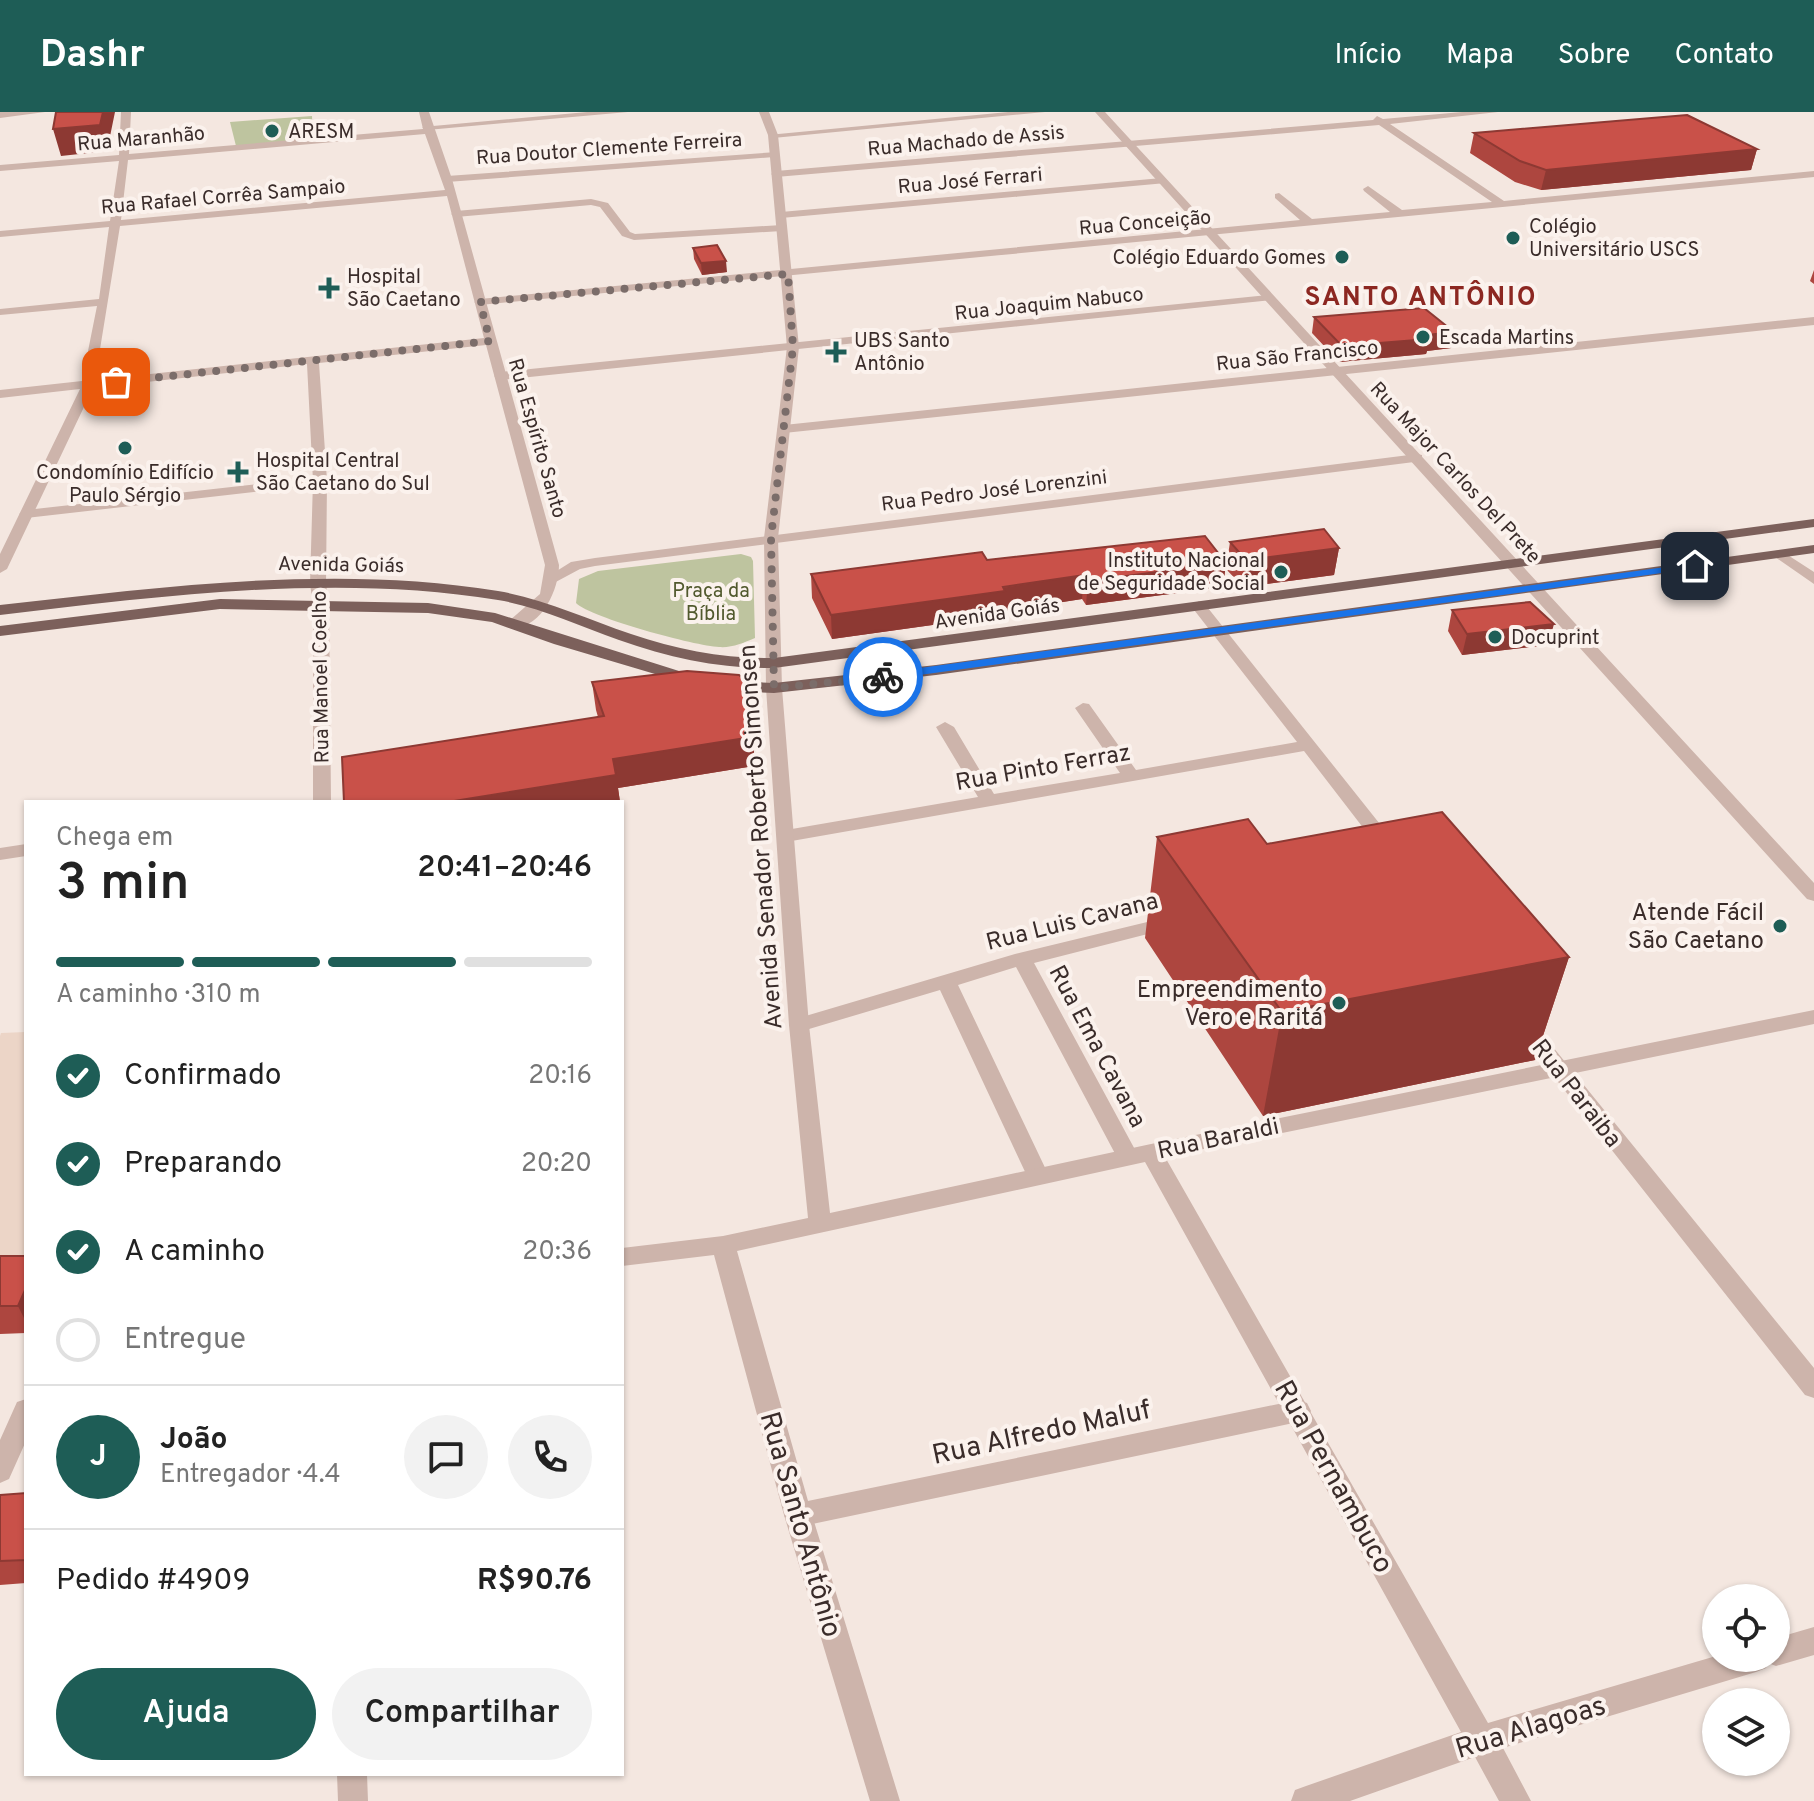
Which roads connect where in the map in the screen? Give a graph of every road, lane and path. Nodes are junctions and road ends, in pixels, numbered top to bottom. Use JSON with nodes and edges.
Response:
{"nodes":[{"id":1,"x":40,"y":112,"type":"edge"},
{"id":2,"x":126,"y":112,"type":"edge"},
{"id":3,"x":424,"y":112,"type":"edge"},
{"id":4,"x":623,"y":112,"type":"edge"},
{"id":5,"x":764,"y":112,"type":"edge"},
{"id":6,"x":1040,"y":112,"type":"edge"},
{"id":7,"x":1100,"y":112,"type":"edge"},
{"id":8,"x":1367,"y":112,"type":"edge"},
{"id":9,"x":1493,"y":112,"type":"edge"},
{"id":10,"x":0,"y":115,"type":"edge"},
{"id":11,"x":1381,"y":122,"type":"junction"},
{"id":12,"x":428,"y":129,"type":"junction"},
{"id":13,"x":773,"y":135,"type":"junction"},
{"id":14,"x":1128,"y":144,"type":"junction"},
{"id":15,"x":774,"y":154,"type":"junction"},
{"id":16,"x":124,"y":157,"type":"junction"},
{"id":17,"x":0,"y":168,"type":"edge"},
{"id":18,"x":776,"y":174,"type":"junction"},
{"id":19,"x":1814,"y":174,"type":"edge"},
{"id":20,"x":447,"y":179,"type":"junction"},
{"id":21,"x":1162,"y":181,"type":"junction"},
{"id":22,"x":1368,"y":189,"type":"dead end"},
{"id":23,"x":450,"y":193,"type":"junction"},
{"id":24,"x":1279,"y":196,"type":"dead end"},
{"id":25,"x":1503,"y":205,"type":"junction"},
{"id":26,"x":456,"y":214,"type":"junction"},
{"id":27,"x":1401,"y":215,"type":"junction"},
{"id":28,"x":782,"y":221,"type":"junction"},
{"id":29,"x":114,"y":224,"type":"junction"},
{"id":30,"x":1311,"y":224,"type":"junction"},
{"id":31,"x":0,"y":234,"type":"edge"},
{"id":32,"x":1211,"y":234,"type":"junction"},
{"id":33,"x":788,"y":274,"type":"junction"},
{"id":34,"x":1268,"y":298,"type":"junction"},
{"id":35,"x":104,"y":302,"type":"junction"},
{"id":36,"x":480,"y":302,"type":"junction"},
{"id":37,"x":0,"y":312,"type":"edge"},
{"id":38,"x":1814,"y":321,"type":"edge"},
{"id":39,"x":490,"y":341,"type":"junction"},
{"id":40,"x":793,"y":347,"type":"junction"},
{"id":41,"x":313,"y":360,"type":"junction"},
{"id":42,"x":1334,"y":371,"type":"junction"},
{"id":43,"x":500,"y":376,"type":"junction"},
{"id":44,"x":88,"y":385,"type":"junction"},
{"id":45,"x":0,"y":394,"type":"edge"},
{"id":46,"x":784,"y":429,"type":"junction"},
{"id":47,"x":1417,"y":458,"type":"junction"},
{"id":48,"x":320,"y":481,"type":"junction"},
{"id":49,"x":26,"y":514,"type":"junction"},
{"id":50,"x":1814,"y":523,"type":"edge"},
{"id":51,"x":771,"y":538,"type":"junction"},
{"id":52,"x":1814,"y":549,"type":"edge"},
{"id":53,"x":1780,"y":554,"type":"junction"},
{"id":54,"x":551,"y":557,"type":"junction"},
{"id":55,"x":1511,"y":564,"type":"junction"},
{"id":56,"x":576,"y":565,"type":"junction"},
{"id":57,"x":0,"y":569,"type":"edge"},
{"id":58,"x":552,"y":579,"type":"junction"},
{"id":59,"x":1814,"y":579,"type":"edge"},
{"id":60,"x":318,"y":584,"type":"junction"},
{"id":61,"x":1529,"y":584,"type":"junction"},
{"id":62,"x":321,"y":604,"type":"junction"},
{"id":63,"x":540,"y":606,"type":"junction"},
{"id":64,"x":1199,"y":606,"type":"junction"},
{"id":65,"x":0,"y":610,"type":"edge"},
{"id":66,"x":515,"y":624,"type":"junction"},
{"id":67,"x":1220,"y":630,"type":"junction"},
{"id":68,"x":0,"y":631,"type":"edge"},
{"id":69,"x":773,"y":663,"type":"junction"},
{"id":70,"x":774,"y":688,"type":"junction"},
{"id":71,"x":1083,"y":708,"type":"dead end"},
{"id":72,"x":945,"y":727,"type":"dead end"},
{"id":73,"x":1309,"y":745,"type":"junction"},
{"id":74,"x":1132,"y":777,"type":"junction"},
{"id":75,"x":322,"y":800,"type":"edge"},
{"id":76,"x":989,"y":801,"type":"junction"},
{"id":77,"x":786,"y":836,"type":"junction"},
{"id":78,"x":24,"y":850,"type":"edge"},
{"id":79,"x":0,"y":854,"type":"edge"},
{"id":80,"x":1400,"y":861,"type":"edge"},
{"id":81,"x":1814,"y":895,"type":"edge"},
{"id":82,"x":1196,"y":917,"type":"edge"},
{"id":83,"x":1022,"y":959,"type":"junction"},
{"id":84,"x":946,"y":981,"type":"junction"},
{"id":85,"x":1511,"y":1008,"type":"edge"},
{"id":86,"x":1814,"y":1017,"type":"edge"},
{"id":87,"x":799,"y":1025,"type":"junction"},
{"id":88,"x":1557,"y":1069,"type":"junction"},
{"id":89,"x":1140,"y":1155,"type":"junction"},
{"id":90,"x":1038,"y":1176,"type":"junction"},
{"id":91,"x":820,"y":1225,"type":"junction"},
{"id":92,"x":723,"y":1245,"type":"junction"},
{"id":93,"x":624,"y":1257,"type":"edge"},
{"id":94,"x":1814,"y":1387,"type":"edge"},
{"id":95,"x":1298,"y":1411,"type":"junction"},
{"id":96,"x":24,"y":1415,"type":"edge"},
{"id":97,"x":0,"y":1471,"type":"edge"},
{"id":98,"x":798,"y":1515,"type":"junction"},
{"id":99,"x":1814,"y":1641,"type":"edge"},
{"id":100,"x":1790,"y":1648,"type":"edge"},
{"id":101,"x":1709,"y":1672,"type":"edge"},
{"id":102,"x":1483,"y":1739,"type":"junction"},
{"id":103,"x":352,"y":1776,"type":"edge"},
{"id":104,"x":353,"y":1801,"type":"edge"},
{"id":105,"x":885,"y":1801,"type":"edge"},
{"id":106,"x":1306,"y":1801,"type":"edge"},
{"id":107,"x":1516,"y":1801,"type":"edge"}],
"edges":[{"from":1,"to":10,"type":"street"},
{"from":2,"to":16,"type":"street"},
{"from":3,"to":12,"type":"street","name":"Rua Espírito Santo"},
{"from":4,"to":12,"type":"street","name":"Rua Maranhão"},
{"from":5,"to":13,"type":"street","name":"Avenida Senador Roberto Simonsen"},
{"from":6,"to":13,"type":"street"},
{"from":7,"to":14,"type":"street","name":"Rua Major Carlos Del Prete"},
{"from":8,"to":11,"type":"street"},
{"from":9,"to":11,"type":"street","name":"Rua Machado de Assis"},
{"from":11,"to":14,"type":"street","name":"Rua Machado de Assis"},
{"from":11,"to":25,"type":"street"},
{"from":12,"to":16,"type":"street","name":"Rua Maranhão"},
{"from":12,"to":20,"type":"street","name":"Rua Espírito Santo"},
{"from":13,"to":15,"type":"street","name":"Avenida Senador Roberto Simonsen"},
{"from":14,"to":18,"type":"street","name":"Rua Machado de Assis"},
{"from":14,"to":21,"type":"street","name":"Rua Major Carlos Del Prete"},
{"from":15,"to":18,"type":"street","name":"Avenida Senador Roberto Simonsen"},
{"from":15,"to":20,"type":"street","name":"Rua Doutor Clemente Ferreira"},
{"from":16,"to":17,"type":"street","name":"Rua Maranhão"},
{"from":16,"to":29,"type":"street"},
{"from":18,"to":28,"type":"street","name":"Avenida Senador Roberto Simonsen"},
{"from":19,"to":25,"type":"street","name":"Rua Conceição"},
{"from":20,"to":23,"type":"street","name":"Rua Espírito Santo"},
{"from":21,"to":28,"type":"street","name":"Rua José Ferrari"},
{"from":21,"to":32,"type":"street","name":"Rua Major Carlos Del Prete"},
{"from":22,"to":27,"type":"street"},
{"from":23,"to":26,"type":"street","name":"Rua Espírito Santo"},
{"from":23,"to":29,"type":"street","name":"Rua Rafael Corrêa Sampaio"},
{"from":24,"to":30,"type":"street"},
{"from":25,"to":27,"type":"street","name":"Rua Conceição"},
{"from":26,"to":28,"type":"street","name":"Rua José Ferrari"},
{"from":26,"to":36,"type":"street","name":"Rua Espírito Santo"},
{"from":27,"to":30,"type":"street","name":"Rua Conceição"},
{"from":28,"to":33,"type":"street","name":"Avenida Senador Roberto Simonsen"},
{"from":29,"to":31,"type":"street","name":"Rua Rafael Corrêa Sampaio"},
{"from":29,"to":35,"type":"street"},
{"from":30,"to":32,"type":"street","name":"Rua Conceição"},
{"from":32,"to":33,"type":"street","name":"Rua Conceição"},
{"from":32,"to":34,"type":"street","name":"Rua Major Carlos Del Prete"},
{"from":33,"to":36,"type":"street","name":"Rua Conceição"},
{"from":33,"to":40,"type":"street","name":"Avenida Senador Roberto Simonsen"},
{"from":34,"to":40,"type":"street","name":"Rua Joaquim Nabuco"},
{"from":34,"to":42,"type":"street","name":"Rua Major Carlos Del Prete"},
{"from":35,"to":37,"type":"street"},
{"from":35,"to":44,"type":"street"},
{"from":36,"to":39,"type":"street","name":"Rua Espírito Santo"},
{"from":38,"to":42,"type":"street","name":"Rua São Francisco"},
{"from":39,"to":41,"type":"street"},
{"from":39,"to":43,"type":"street","name":"Rua Espírito Santo"},
{"from":40,"to":43,"type":"street","name":"Rua Joaquim Nabuco"},
{"from":40,"to":46,"type":"street","name":"Avenida Senador Roberto Simonsen"},
{"from":41,"to":44,"type":"street"},
{"from":41,"to":48,"type":"street","name":"Rua Manoel Coelho"},
{"from":42,"to":46,"type":"street","name":"Rua São Francisco"},
{"from":42,"to":47,"type":"street","name":"Rua Major Carlos Del Prete"},
{"from":43,"to":54,"type":"street","name":"Rua Espírito Santo"},
{"from":44,"to":45,"type":"street"},
{"from":44,"to":49,"type":"street"},
{"from":46,"to":51,"type":"street","name":"Avenida Senador Roberto Simonsen"},
{"from":47,"to":51,"type":"street","name":"Rua Pedro José Lorenzini"},
{"from":47,"to":55,"type":"street","name":"Rua Major Carlos Del Prete"},
{"from":48,"to":49,"type":"street"},
{"from":48,"to":60,"type":"street","name":"Rua Manoel Coelho"},
{"from":49,"to":57,"type":"street"},
{"from":50,"to":55,"type":"main road","name":"Avenida Goiás"},
{"from":51,"to":56,"type":"street","name":"Rua Pedro José Lorenzini"},
{"from":51,"to":69,"type":"street","name":"Avenida Senador Roberto Simonsen"},
{"from":52,"to":53,"type":"main road","name":"Avenida Goiás"},
{"from":53,"to":59,"type":"street"},
{"from":53,"to":61,"type":"main road","name":"Avenida Goiás"},
{"from":54,"to":56,"type":"street","name":"Rua Pedro José Lorenzini"},
{"from":54,"to":58,"type":"street","name":"Rua Espírito Santo"},
{"from":55,"to":61,"type":"street","name":"Rua Major Carlos Del Prete"},
{"from":55,"to":64,"type":"main road","name":"Avenida Goiás"},
{"from":56,"to":58,"type":"street","name":"Rua Pedro José Lorenzini"},
{"from":58,"to":63,"type":"street","name":"Rua Espírito Santo"},
{"from":60,"to":62,"type":"street","name":"Rua Manoel Coelho"},
{"from":60,"to":63,"type":"main road","name":"Avenida Goiás"},
{"from":60,"to":65,"type":"main road","name":"Avenida Goiás"},
{"from":61,"to":67,"type":"main road","name":"Avenida Goiás"},
{"from":61,"to":81,"type":"street","name":"Rua Major Carlos Del Prete"},
{"from":62,"to":66,"type":"main road","name":"Avenida Goiás"},
{"from":62,"to":68,"type":"main road","name":"Avenida Goiás"},
{"from":62,"to":75,"type":"street","name":"Rua Manoel Coelho"},
{"from":63,"to":66,"type":"street"},
{"from":63,"to":69,"type":"main road","name":"Avenida Goiás"},
{"from":64,"to":67,"type":"street"},
{"from":64,"to":69,"type":"main road","name":"Avenida Goiás"},
{"from":66,"to":70,"type":"main road","name":"Avenida Goiás"},
{"from":67,"to":70,"type":"main road","name":"Avenida Goiás"},
{"from":67,"to":73,"type":"street"},
{"from":69,"to":70,"type":"street","name":"Avenida Senador Roberto Simonsen"},
{"from":70,"to":77,"type":"street","name":"Avenida Senador Roberto Simonsen"},
{"from":71,"to":74,"type":"street"},
{"from":72,"to":76,"type":"street"},
{"from":73,"to":74,"type":"street","name":"Rua Pinto Ferraz"},
{"from":73,"to":80,"type":"street"},
{"from":74,"to":76,"type":"street","name":"Rua Pinto Ferraz"},
{"from":76,"to":77,"type":"street","name":"Rua Pinto Ferraz"},
{"from":77,"to":87,"type":"street","name":"Avenida Senador Roberto Simonsen"},
{"from":78,"to":79,"type":"street"},
{"from":82,"to":83,"type":"street","name":"Rua Luis Cavana"},
{"from":83,"to":84,"type":"street","name":"Rua Luis Cavana"},
{"from":83,"to":89,"type":"street","name":"Rua Ema Cavana"},
{"from":84,"to":87,"type":"street","name":"Rua Luis Cavana"},
{"from":84,"to":90,"type":"street"},
{"from":85,"to":88,"type":"street","name":"Rua Paraiba"},
{"from":86,"to":88,"type":"street","name":"Rua Baraldi"},
{"from":87,"to":91,"type":"street","name":"Avenida Senador Roberto Simonsen"},
{"from":88,"to":89,"type":"street","name":"Rua Baraldi"},
{"from":88,"to":94,"type":"street","name":"Rua Paraiba"},
{"from":89,"to":90,"type":"street","name":"Rua Baraldi"},
{"from":89,"to":95,"type":"street","name":"Rua Pernambuco"},
{"from":90,"to":91,"type":"street","name":"Rua Baraldi"},
{"from":91,"to":92,"type":"street","name":"Rua Baraldi"},
{"from":92,"to":93,"type":"street","name":"Rua Baraldi"},
{"from":92,"to":98,"type":"street","name":"Rua Santo Antônio"},
{"from":95,"to":98,"type":"street","name":"Rua Alfredo Maluf"},
{"from":95,"to":102,"type":"street","name":"Rua Pernambuco"},
{"from":96,"to":97,"type":"street"},
{"from":98,"to":105,"type":"street","name":"Rua Santo Antônio"},
{"from":99,"to":100,"type":"street"},
{"from":101,"to":102,"type":"street","name":"Rua Alagoas"},
{"from":102,"to":106,"type":"street","name":"Rua Alagoas"},
{"from":102,"to":107,"type":"street","name":"Rua Pernambuco"},
{"from":103,"to":104,"type":"street"}]}
